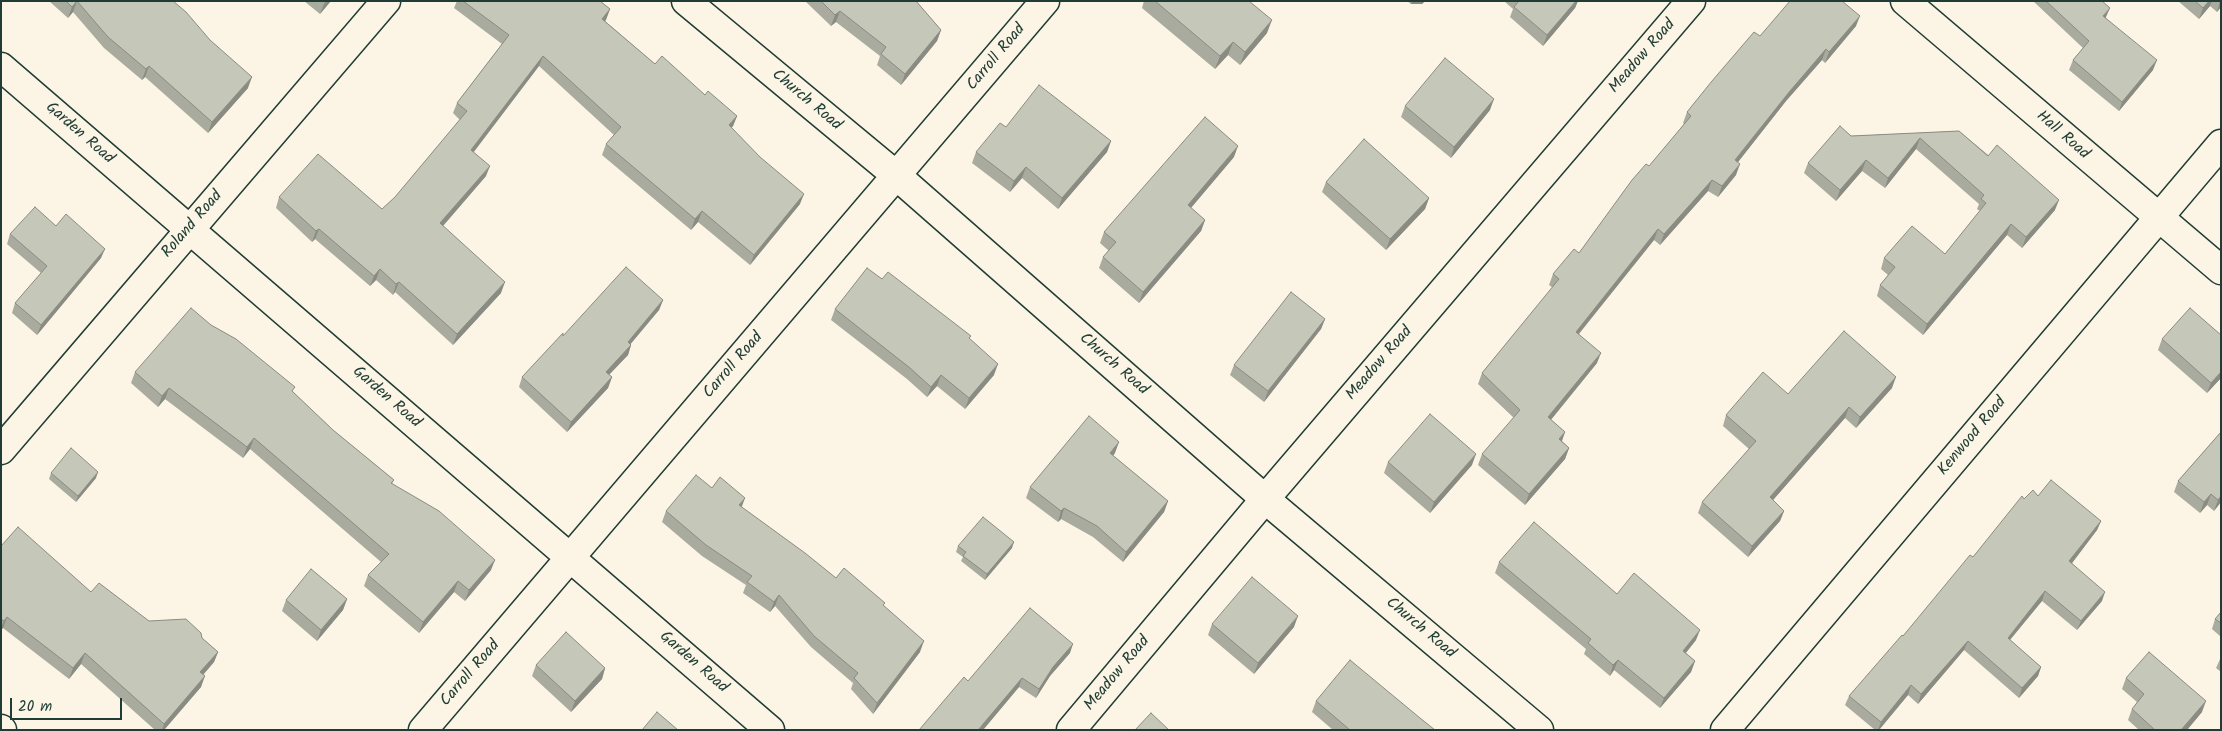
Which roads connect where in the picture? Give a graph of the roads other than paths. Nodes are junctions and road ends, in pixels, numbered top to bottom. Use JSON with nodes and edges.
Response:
{"nodes":[{"id":1,"x":386,"y":1,"type":"edge"},
{"id":2,"x":686,"y":1,"type":"edge"},
{"id":3,"x":1045,"y":1,"type":"edge"},
{"id":4,"x":1691,"y":1,"type":"edge"},
{"id":5,"x":1906,"y":1,"type":"edge"},
{"id":6,"x":1,"y":67,"type":"edge"},
{"id":7,"x":2221,"y":144,"type":"edge"},
{"id":8,"x":897,"y":176,"type":"junction"},
{"id":9,"x":2158,"y":218,"type":"junction"},
{"id":10,"x":190,"y":229,"type":"junction"},
{"id":11,"x":2221,"y":270,"type":"edge"},
{"id":12,"x":1,"y":450,"type":"edge"},
{"id":13,"x":1265,"y":499,"type":"junction"},
{"id":14,"x":570,"y":558,"type":"junction"},
{"id":15,"x":423,"y":730,"type":"edge"},
{"id":16,"x":770,"y":730,"type":"edge"},
{"id":17,"x":1072,"y":730,"type":"edge"},
{"id":18,"x":1539,"y":730,"type":"edge"},
{"id":19,"x":1725,"y":730,"type":"edge"}],
"edges":[{"from":1,"to":10,"type":"street","name":"Roland Road"},
{"from":2,"to":8,"type":"street","name":"Church Road"},
{"from":3,"to":8,"type":"street","name":"Carroll Road"},
{"from":4,"to":13,"type":"street","name":"Meadow Road"},
{"from":5,"to":9,"type":"street","name":"Hall Road"},
{"from":6,"to":10,"type":"street","name":"Garden Road"},
{"from":7,"to":9,"type":"street","name":"Kenwood Road"},
{"from":8,"to":13,"type":"street","name":"Church Road"},
{"from":8,"to":14,"type":"street","name":"Carroll Road"},
{"from":9,"to":11,"type":"street","name":"Hall Road"},
{"from":9,"to":19,"type":"street","name":"Kenwood Road"},
{"from":10,"to":12,"type":"street","name":"Roland Road"},
{"from":10,"to":14,"type":"street","name":"Garden Road"},
{"from":13,"to":17,"type":"street","name":"Meadow Road"},
{"from":13,"to":18,"type":"street","name":"Church Road"},
{"from":14,"to":15,"type":"street","name":"Carroll Road"},
{"from":14,"to":16,"type":"street","name":"Garden Road"}]}
